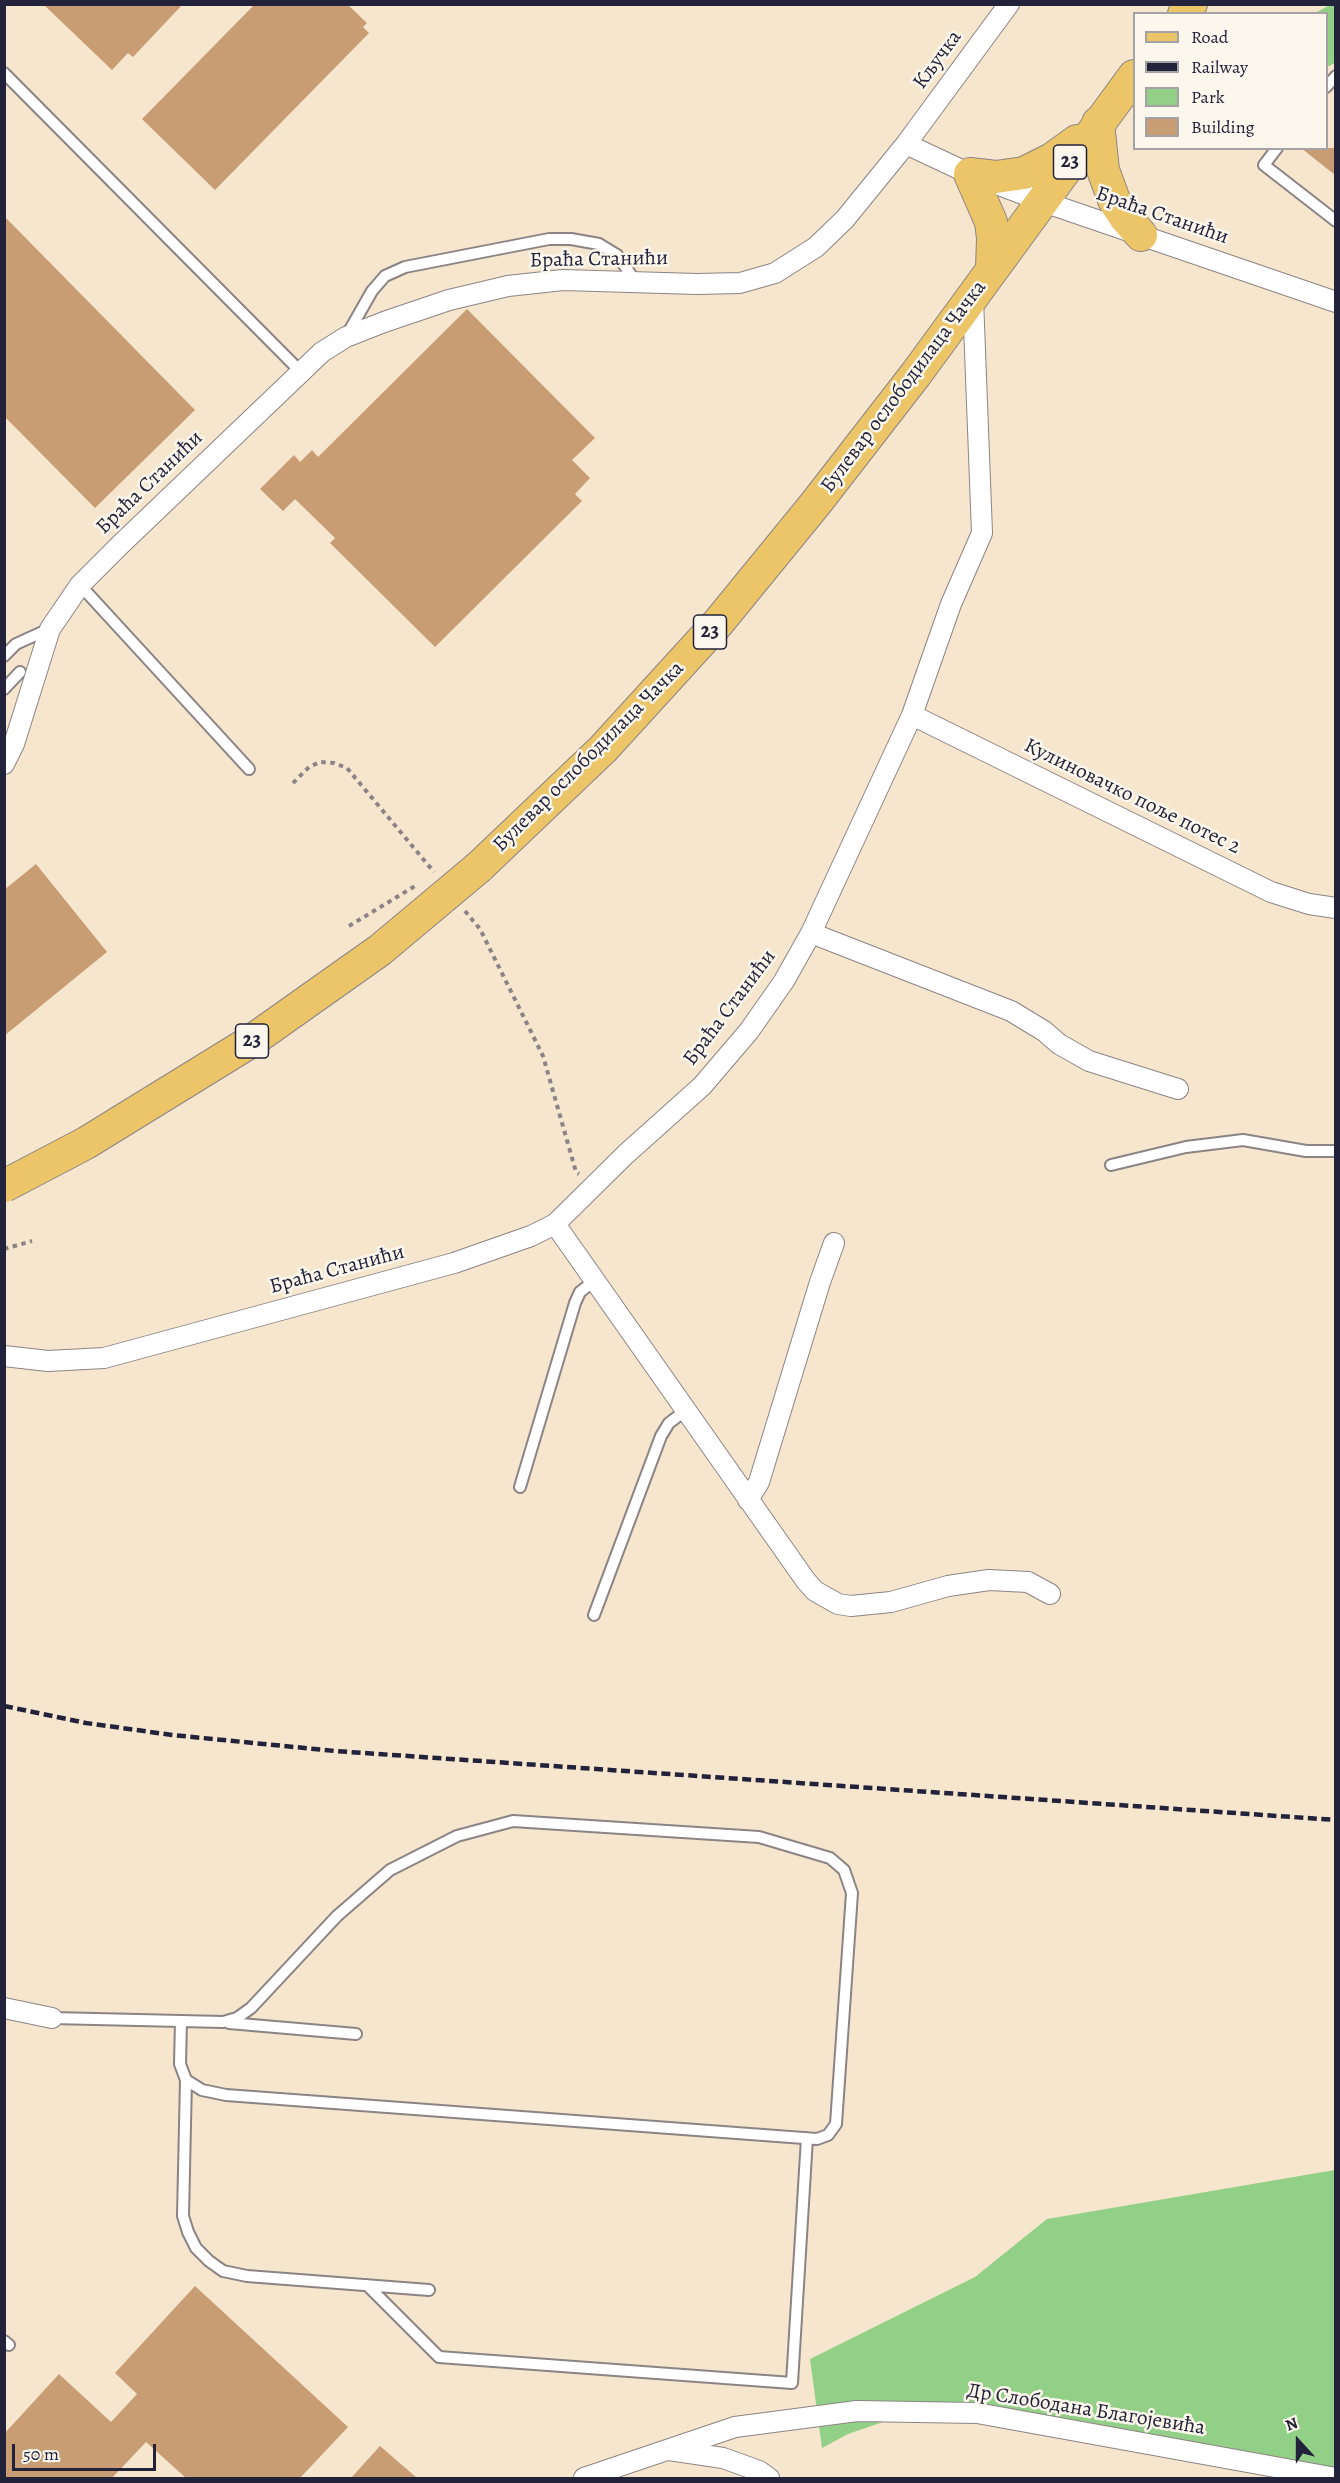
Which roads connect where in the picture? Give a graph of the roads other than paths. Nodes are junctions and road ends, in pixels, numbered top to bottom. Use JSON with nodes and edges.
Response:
{"nodes":[{"id":1,"x":1009,"y":4,"type":"edge"},
{"id":2,"x":4,"y":73,"type":"edge"},
{"id":3,"x":1133,"y":76,"type":"edge"},
{"id":4,"x":1098,"y":123,"type":"junction"},
{"id":5,"x":906,"y":144,"type":"junction"},
{"id":6,"x":1275,"y":150,"type":"edge"},
{"id":7,"x":970,"y":174,"type":"junction"},
{"id":8,"x":1041,"y":201,"type":"junction"},
{"id":9,"x":1335,"y":221,"type":"edge"},
{"id":10,"x":1141,"y":235,"type":"junction"},
{"id":11,"x":992,"y":269,"type":"junction"},
{"id":12,"x":637,"y":282,"type":"junction"},
{"id":13,"x":973,"y":299,"type":"junction"},
{"id":14,"x":1335,"y":302,"type":"edge"},
{"id":15,"x":346,"y":337,"type":"junction"},
{"id":16,"x":300,"y":372,"type":"junction"},
{"id":17,"x":80,"y":585,"type":"junction"},
{"id":18,"x":50,"y":629,"type":"junction"},
{"id":19,"x":4,"y":656,"type":"edge"},
{"id":20,"x":21,"y":672,"type":"dead end"},
{"id":21,"x":4,"y":689,"type":"edge"},
{"id":22,"x":912,"y":716,"type":"junction"},
{"id":23,"x":4,"y":764,"type":"edge"},
{"id":24,"x":249,"y":769,"type":"dead end"},
{"id":25,"x":1335,"y":908,"type":"edge"},
{"id":26,"x":811,"y":933,"type":"junction"},
{"id":27,"x":1178,"y":1089,"type":"dead end"},
{"id":28,"x":1335,"y":1151,"type":"edge"},
{"id":29,"x":1111,"y":1165,"type":"dead end"},
{"id":30,"x":4,"y":1186,"type":"edge"},
{"id":31,"x":555,"y":1224,"type":"junction"},
{"id":32,"x":834,"y":1243,"type":"dead end"},
{"id":33,"x":594,"y":1281,"type":"junction"},
{"id":34,"x":4,"y":1356,"type":"edge"},
{"id":35,"x":685,"y":1411,"type":"junction"},
{"id":36,"x":520,"y":1487,"type":"dead end"},
{"id":37,"x":748,"y":1500,"type":"junction"},
{"id":38,"x":1050,"y":1594,"type":"dead end"},
{"id":39,"x":594,"y":1615,"type":"dead end"},
{"id":40,"x":4,"y":2008,"type":"edge"},
{"id":41,"x":52,"y":2018,"type":"joint"},
{"id":42,"x":181,"y":2021,"type":"junction"},
{"id":43,"x":223,"y":2022,"type":"junction"},
{"id":44,"x":356,"y":2034,"type":"dead end"},
{"id":45,"x":186,"y":2080,"type":"junction"},
{"id":46,"x":807,"y":2138,"type":"junction"},
{"id":47,"x":366,"y":2285,"type":"junction"},
{"id":48,"x":429,"y":2290,"type":"dead end"},
{"id":49,"x":666,"y":2450,"type":"junction"},
{"id":50,"x":584,"y":2478,"type":"edge"},
{"id":51,"x":769,"y":2478,"type":"edge"},
{"id":52,"x":1335,"y":2478,"type":"edge"}],
"edges":[{"from":1,"to":5,"type":"street","name":"Кључка"},
{"from":2,"to":16,"type":"lane"},
{"from":3,"to":4,"type":"main road","name":"Булевар ослободилаца Чачка","number":"23"},
{"from":4,"to":7,"type":"main road"},
{"from":4,"to":8,"type":"main road","name":"Булевар ослободилаца Чачка","number":"23"},
{"from":4,"to":10,"type":"main road"},
{"from":5,"to":7,"type":"street","name":"Браћа Станићи"},
{"from":5,"to":12,"type":"street","name":"Браћа Станићи"},
{"from":6,"to":9,"type":"lane"},
{"from":7,"to":8,"type":"street","name":"Браћа Станићи"},
{"from":7,"to":11,"type":"main road"},
{"from":8,"to":10,"type":"street","name":"Браћа Станићи"},
{"from":8,"to":11,"type":"main road","name":"Булевар ослободилаца Чачка","number":"23"},
{"from":10,"to":14,"type":"street","name":"Браћа Станићи"},
{"from":11,"to":13,"type":"main road","name":"Булевар ослободилаца Чачка","number":"23"},
{"from":12,"to":15,"type":"street","name":"Браћа Станићи"},
{"from":12,"to":15,"type":"lane"},
{"from":13,"to":22,"type":"street","name":"Браћа Станићи"},
{"from":13,"to":30,"type":"main road","name":"Булевар ослободилаца Чачка","number":"23","bridge":true},
{"from":15,"to":16,"type":"street","name":"Браћа Станићи"},
{"from":16,"to":17,"type":"street","name":"Браћа Станићи"},
{"from":17,"to":18,"type":"street","name":"Браћа Станићи"},
{"from":17,"to":24,"type":"lane"},
{"from":18,"to":19,"type":"lane"},
{"from":18,"to":23,"type":"street","name":"Браћа Станићи"},
{"from":20,"to":21,"type":"lane"},
{"from":22,"to":25,"type":"street","name":"Кулиновачко поље потес 2"},
{"from":22,"to":26,"type":"street","name":"Браћа Станићи"},
{"from":26,"to":27,"type":"street"},
{"from":26,"to":31,"type":"street","name":"Браћа Станићи"},
{"from":28,"to":29,"type":"lane"},
{"from":31,"to":33,"type":"street"},
{"from":31,"to":34,"type":"street","name":"Браћа Станићи"},
{"from":32,"to":37,"type":"street"},
{"from":33,"to":35,"type":"street"},
{"from":33,"to":36,"type":"lane"},
{"from":35,"to":37,"type":"street"},
{"from":35,"to":39,"type":"lane"},
{"from":37,"to":38,"type":"street"},
{"from":40,"to":41,"type":"street"},
{"from":41,"to":42,"type":"lane"},
{"from":42,"to":43,"type":"lane"},
{"from":42,"to":45,"type":"lane"},
{"from":43,"to":44,"type":"lane"},
{"from":43,"to":46,"type":"lane"},
{"from":45,"to":46,"type":"lane"},
{"from":45,"to":47,"type":"lane"},
{"from":46,"to":47,"type":"lane"},
{"from":47,"to":48,"type":"lane"},
{"from":49,"to":50,"type":"street","name":"Др Слободана Благојевића"},
{"from":49,"to":51,"type":"street"},
{"from":49,"to":52,"type":"street","name":"Др Слободана Благојевића"}]}
